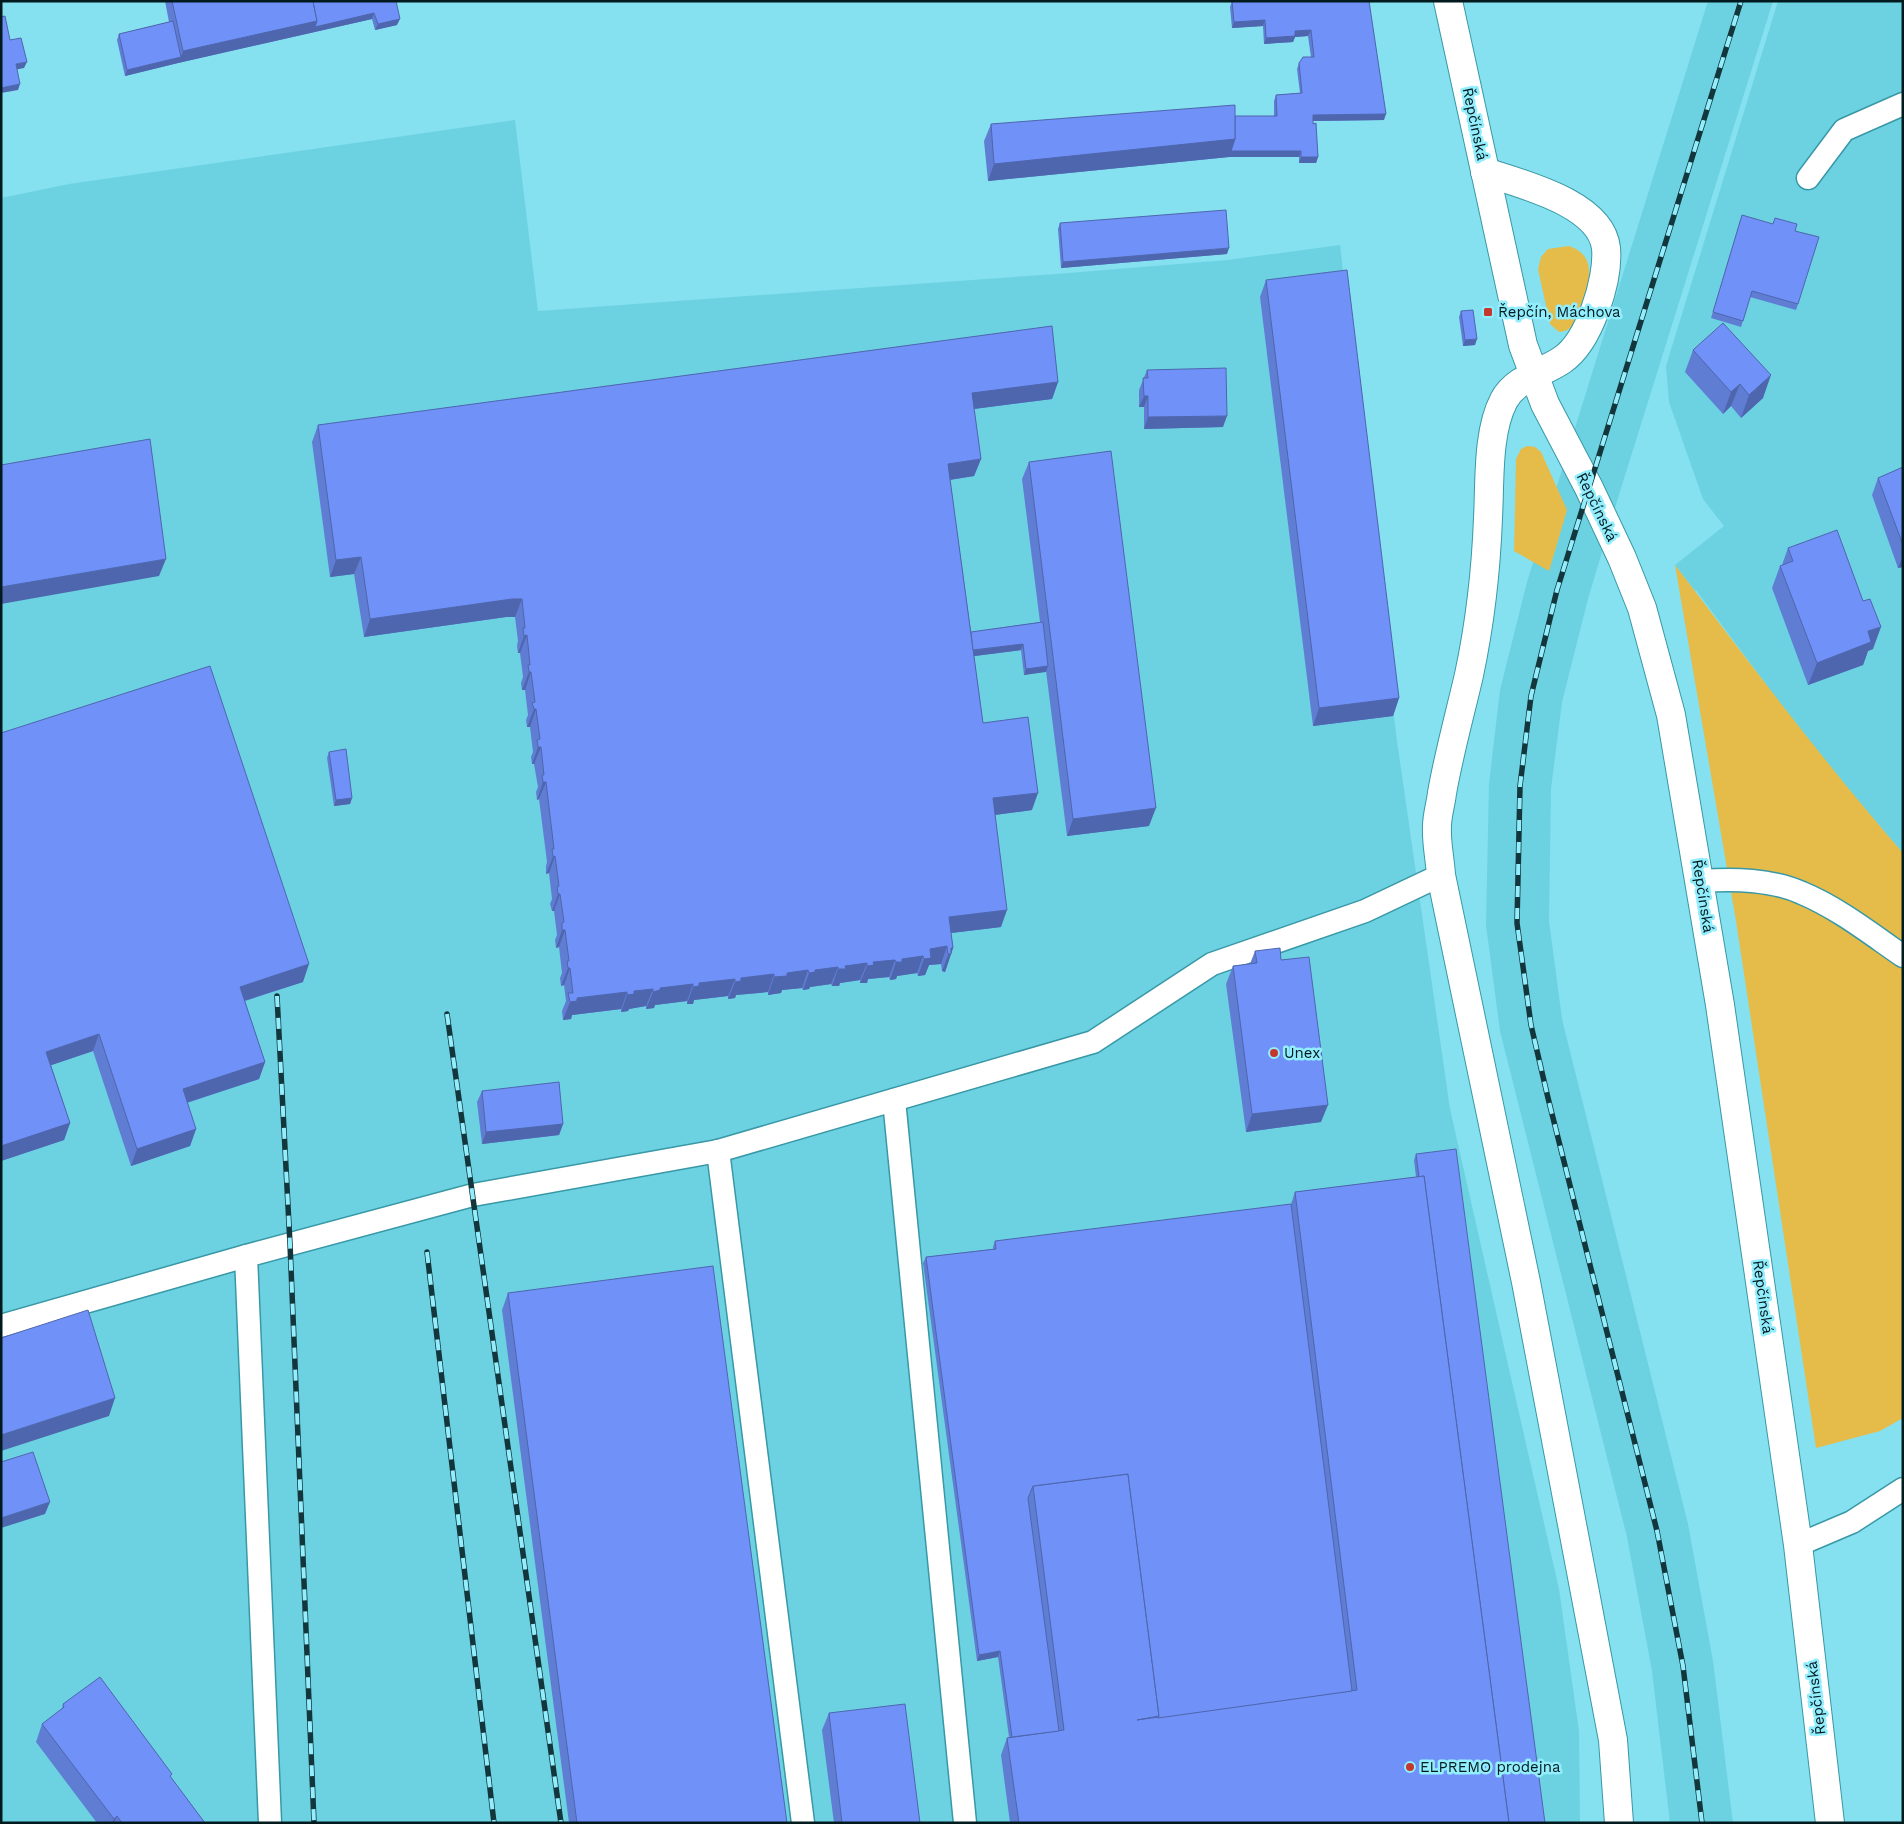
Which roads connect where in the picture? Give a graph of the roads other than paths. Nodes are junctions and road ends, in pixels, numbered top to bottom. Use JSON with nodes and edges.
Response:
{"nodes":[{"id":1,"x":1448,"y":1,"type":"edge"},
{"id":2,"x":1903,"y":104,"type":"edge"},
{"id":3,"x":1485,"y":172,"type":"junction"},
{"id":4,"x":1808,"y":178,"type":"dead end"},
{"id":5,"x":1534,"y":374,"type":"junction"},
{"id":6,"x":1441,"y":875,"type":"junction"},
{"id":7,"x":1700,"y":881,"type":"junction"},
{"id":8,"x":1903,"y":956,"type":"edge"},
{"id":9,"x":894,"y":1100,"type":"junction"},
{"id":10,"x":718,"y":1151,"type":"junction"},
{"id":11,"x":246,"y":1256,"type":"junction"},
{"id":12,"x":1,"y":1326,"type":"edge"},
{"id":13,"x":1903,"y":1489,"type":"edge"},
{"id":14,"x":1798,"y":1545,"type":"junction"},
{"id":15,"x":270,"y":1823,"type":"edge"},
{"id":16,"x":803,"y":1823,"type":"edge"},
{"id":17,"x":965,"y":1823,"type":"edge"},
{"id":18,"x":1619,"y":1823,"type":"edge"},
{"id":19,"x":1830,"y":1823,"type":"edge"}],
"edges":[{"from":1,"to":3,"type":"street","name":"Řepčínská"},
{"from":2,"to":4,"type":"lane"},
{"from":3,"to":5,"type":"street","name":"Řepčínská"},
{"from":3,"to":5,"type":"street"},
{"from":5,"to":6,"type":"street"},
{"from":5,"to":7,"type":"street","name":"Řepčínská"},
{"from":6,"to":9,"type":"lane"},
{"from":6,"to":18,"type":"street"},
{"from":7,"to":8,"type":"lane"},
{"from":7,"to":14,"type":"street","name":"Řepčínská"},
{"from":9,"to":10,"type":"lane"},
{"from":9,"to":17,"type":"lane"},
{"from":10,"to":11,"type":"lane"},
{"from":10,"to":16,"type":"lane"},
{"from":11,"to":12,"type":"lane"},
{"from":11,"to":15,"type":"lane"},
{"from":13,"to":14,"type":"lane"},
{"from":14,"to":19,"type":"street","name":"Řepčínská"}]}
